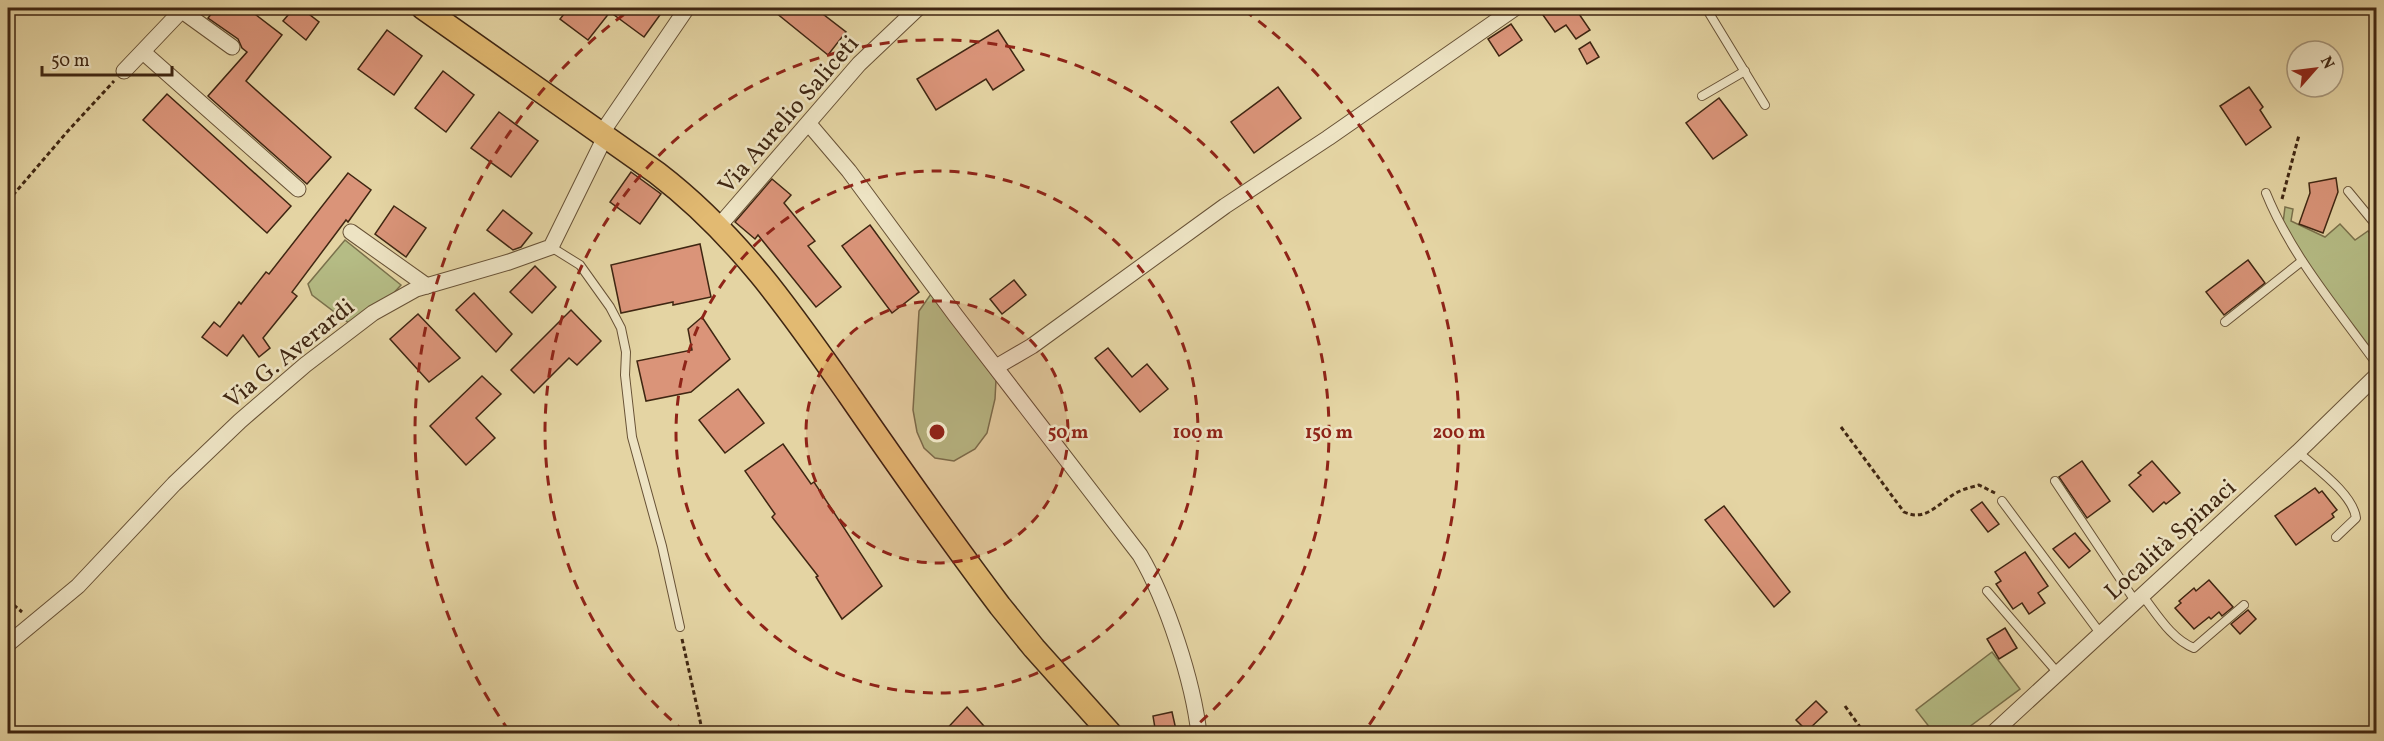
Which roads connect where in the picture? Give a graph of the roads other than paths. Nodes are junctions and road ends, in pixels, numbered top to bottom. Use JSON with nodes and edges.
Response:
{"nodes":[{"id":1,"x":182,"y":8,"type":"edge"},
{"id":2,"x":423,"y":8,"type":"edge"},
{"id":3,"x":687,"y":8,"type":"edge"},
{"id":4,"x":918,"y":8,"type":"edge"},
{"id":5,"x":1515,"y":8,"type":"edge"},
{"id":6,"x":1706,"y":8,"type":"edge"},
{"id":7,"x":232,"y":47,"type":"dead end"},
{"id":8,"x":143,"y":52,"type":"junction"},
{"id":9,"x":124,"y":71,"type":"road end"},
{"id":10,"x":1745,"y":71,"type":"junction"},
{"id":11,"x":1702,"y":96,"type":"dead end"},
{"id":12,"x":1765,"y":105,"type":"dead end"},
{"id":13,"x":809,"y":124,"type":"junction"},
{"id":14,"x":603,"y":135,"type":"junction"},
{"id":15,"x":298,"y":189,"type":"dead end"},
{"id":16,"x":2348,"y":191,"type":"dead end"},
{"id":17,"x":2266,"y":193,"type":"dead end"},
{"id":18,"x":2376,"y":225,"type":"edge"},
{"id":19,"x":719,"y":226,"type":"junction"},
{"id":20,"x":351,"y":232,"type":"dead end"},
{"id":21,"x":551,"y":247,"type":"junction"},
{"id":22,"x":2302,"y":261,"type":"junction"},
{"id":23,"x":427,"y":286,"type":"junction"},
{"id":24,"x":2225,"y":322,"type":"dead end"},
{"id":25,"x":2376,"y":363,"type":"edge"},
{"id":26,"x":996,"y":367,"type":"junction"},
{"id":27,"x":2376,"y":376,"type":"edge"},
{"id":28,"x":2298,"y":452,"type":"junction"},
{"id":29,"x":2055,"y":481,"type":"dead end"},
{"id":30,"x":2002,"y":501,"type":"road end"},
{"id":31,"x":2336,"y":537,"type":"dead end"},
{"id":32,"x":1987,"y":591,"type":"dead end"},
{"id":33,"x":2138,"y":598,"type":"junction"},
{"id":34,"x":2244,"y":605,"type":"dead end"},
{"id":35,"x":680,"y":627,"type":"road end"},
{"id":36,"x":2100,"y":633,"type":"junction"},
{"id":37,"x":8,"y":644,"type":"edge"},
{"id":38,"x":2057,"y":672,"type":"junction"},
{"id":39,"x":1111,"y":734,"type":"edge"},
{"id":40,"x":1199,"y":734,"type":"edge"},
{"id":41,"x":1992,"y":734,"type":"edge"}],
"edges":[{"from":1,"to":7,"type":"street"},
{"from":1,"to":8,"type":"street"},
{"from":2,"to":14,"type":"main road"},
{"from":3,"to":14,"type":"street"},
{"from":4,"to":13,"type":"street","name":"Via Aurelio Saliceti"},
{"from":5,"to":26,"type":"street"},
{"from":6,"to":10,"type":"lane"},
{"from":8,"to":9,"type":"street"},
{"from":8,"to":15,"type":"street"},
{"from":10,"to":11,"type":"lane"},
{"from":10,"to":12,"type":"lane"},
{"from":13,"to":19,"type":"street","name":"Via Aurelio Saliceti"},
{"from":13,"to":26,"type":"street"},
{"from":14,"to":19,"type":"main road"},
{"from":14,"to":21,"type":"street"},
{"from":16,"to":18,"type":"lane"},
{"from":17,"to":22,"type":"lane"},
{"from":19,"to":39,"type":"main road"},
{"from":20,"to":23,"type":"street"},
{"from":21,"to":23,"type":"street","name":"Via G. Averardi"},
{"from":21,"to":35,"type":"lane"},
{"from":22,"to":24,"type":"lane"},
{"from":22,"to":25,"type":"lane"},
{"from":23,"to":37,"type":"street","name":"Via G. Averardi"},
{"from":26,"to":40,"type":"street"},
{"from":27,"to":28,"type":"street","name":"Località Spinaci"},
{"from":28,"to":31,"type":"lane"},
{"from":28,"to":33,"type":"street","name":"Località Spinaci"},
{"from":29,"to":33,"type":"lane"},
{"from":30,"to":36,"type":"lane"},
{"from":32,"to":38,"type":"lane"},
{"from":33,"to":34,"type":"lane"},
{"from":33,"to":36,"type":"street","name":"Località Spinaci"},
{"from":36,"to":38,"type":"street","name":"Località Spinaci"},
{"from":38,"to":41,"type":"street","name":"Località Spinaci"}]}
